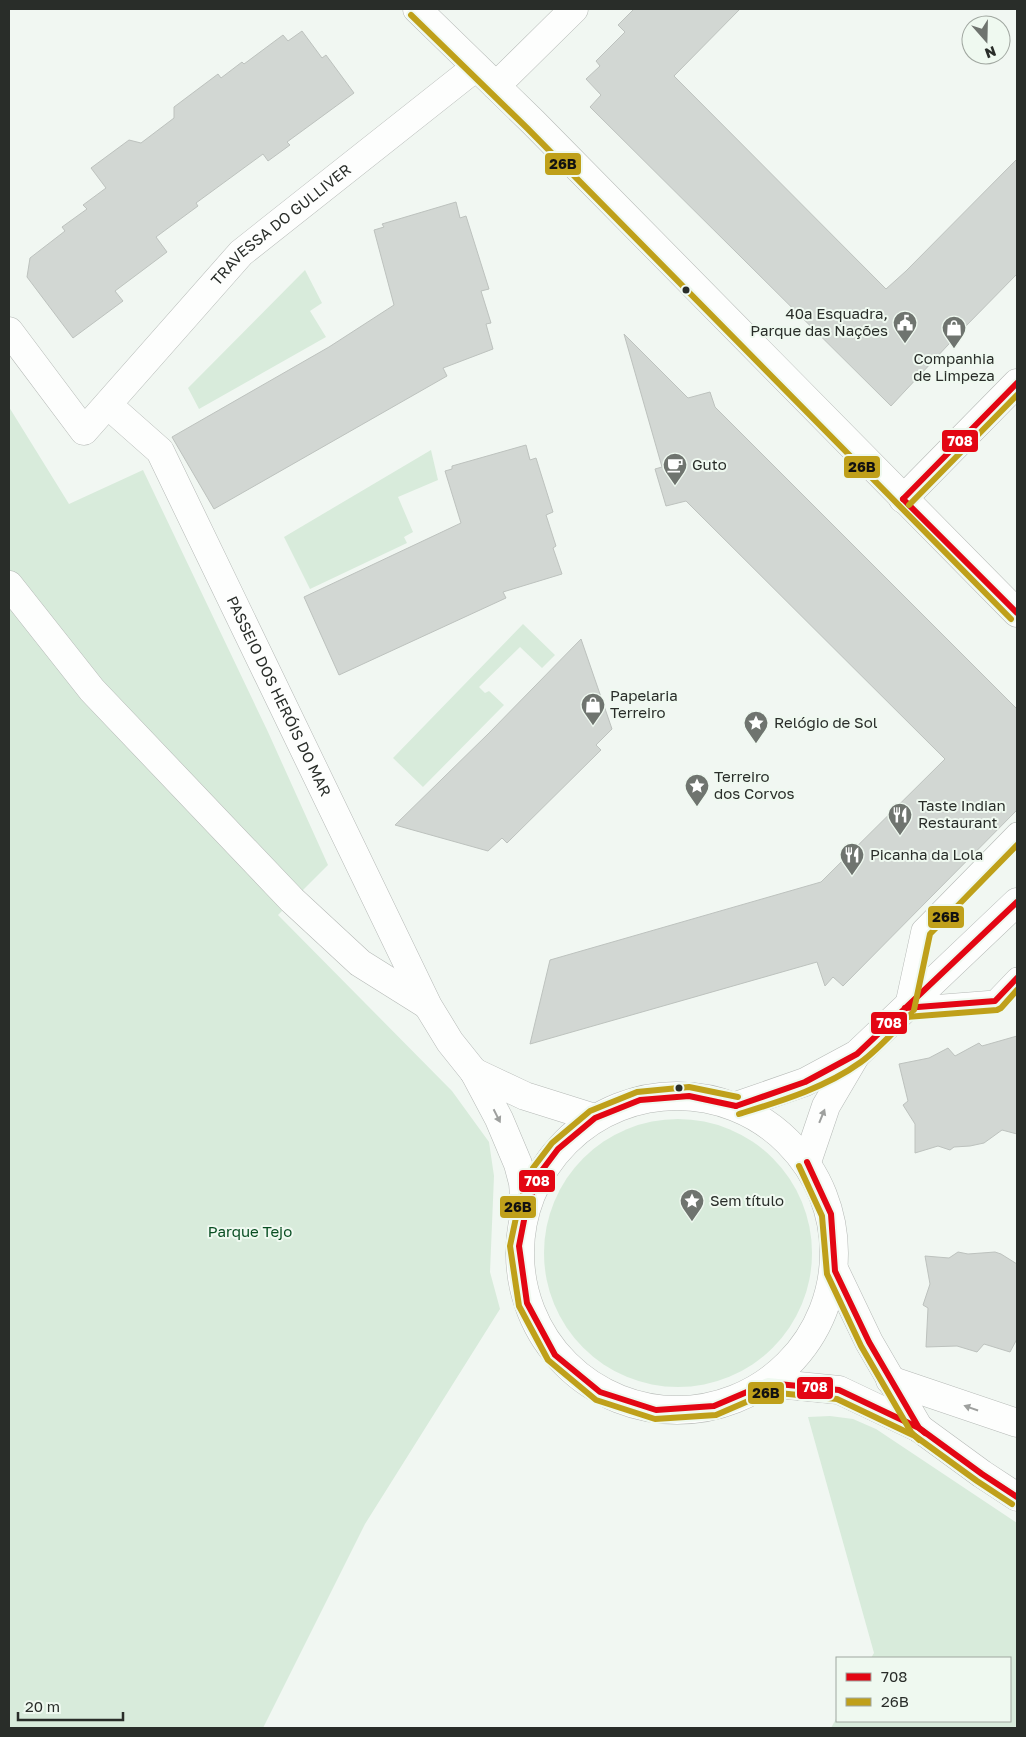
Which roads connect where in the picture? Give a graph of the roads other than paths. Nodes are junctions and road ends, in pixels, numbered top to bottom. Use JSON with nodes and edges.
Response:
{"nodes":[{"id":1,"x":417,"y":9,"type":"edge"},
{"id":2,"x":574,"y":9,"type":"edge"},
{"id":3,"x":476,"y":67,"type":"junction"},
{"id":4,"x":496,"y":86,"type":"junction"},
{"id":5,"x":9,"y":331,"type":"edge"},
{"id":6,"x":1017,"y":383,"type":"edge"},
{"id":7,"x":108,"y":405,"type":"junction"},
{"id":8,"x":903,"y":499,"type":"junction"},
{"id":9,"x":9,"y":585,"type":"edge"},
{"id":10,"x":1017,"y":614,"type":"edge"},
{"id":11,"x":1017,"y":833,"type":"edge"},
{"id":12,"x":1017,"y":902,"type":"edge"},
{"id":13,"x":1017,"y":978,"type":"edge"},
{"id":14,"x":428,"y":1006,"type":"junction"},
{"id":15,"x":905,"y":1008,"type":"junction"},
{"id":16,"x":857,"y":1054,"type":"junction"},
{"id":17,"x":474,"y":1072,"type":"junction"},
{"id":18,"x":736,"y":1106,"type":"junction"},
{"id":19,"x":595,"y":1118,"type":"junction"},
{"id":20,"x":807,"y":1162,"type":"junction"},
{"id":21,"x":526,"y":1210,"type":"junction"},
{"id":22,"x":835,"y":1271,"type":"junction"},
{"id":23,"x":890,"y":1380,"type":"junction"},
{"id":24,"x":768,"y":1383,"type":"junction"},
{"id":25,"x":1017,"y":1423,"type":"edge"},
{"id":26,"x":918,"y":1428,"type":"junction"},
{"id":27,"x":1017,"y":1497,"type":"edge"}],
"edges":[{"from":1,"to":3,"type":"street"},
{"from":2,"to":4,"type":"street"},
{"from":3,"to":4,"type":"street"},
{"from":3,"to":7,"type":"street","name":"TRAVESSA DO GULLIVER"},
{"from":4,"to":8,"type":"street"},
{"from":5,"to":7,"type":"street","name":"TRAVESSA DO GULLIVER"},
{"from":6,"to":8,"type":"street"},
{"from":7,"to":14,"type":"street","name":"PASSEIO DOS HERÓIS DO MAR"},
{"from":8,"to":10,"type":"street"},
{"from":9,"to":14,"type":"street","name":"PASSEIO DOS HERÓIS DO MAR"},
{"from":11,"to":15,"type":"lane"},
{"from":12,"to":15,"type":"street"},
{"from":13,"to":15,"type":"lane"},
{"from":14,"to":17,"type":"street","name":"PASSEIO DOS HERÓIS DO MAR"},
{"from":15,"to":16,"type":"street"},
{"from":16,"to":18,"type":"street"},
{"from":20,"to":16,"type":"street","one_way":true},
{"from":17,"to":19,"type":"street","name":"PASSEIO DOS HERÓIS DO MAR"},
{"from":17,"to":21,"type":"street","name":"PASSEIO DOS HERÓIS DO MAR","one_way":true},
{"from":18,"to":19,"type":"street"},
{"from":18,"to":20,"type":"street"},
{"from":19,"to":21,"type":"street"},
{"from":20,"to":22,"type":"street"},
{"from":21,"to":24,"type":"street"},
{"from":22,"to":23,"type":"street"},
{"from":22,"to":24,"type":"street"},
{"from":25,"to":23,"type":"street","one_way":true},
{"from":23,"to":26,"type":"street"},
{"from":24,"to":26,"type":"street"},
{"from":26,"to":27,"type":"street"}]}
